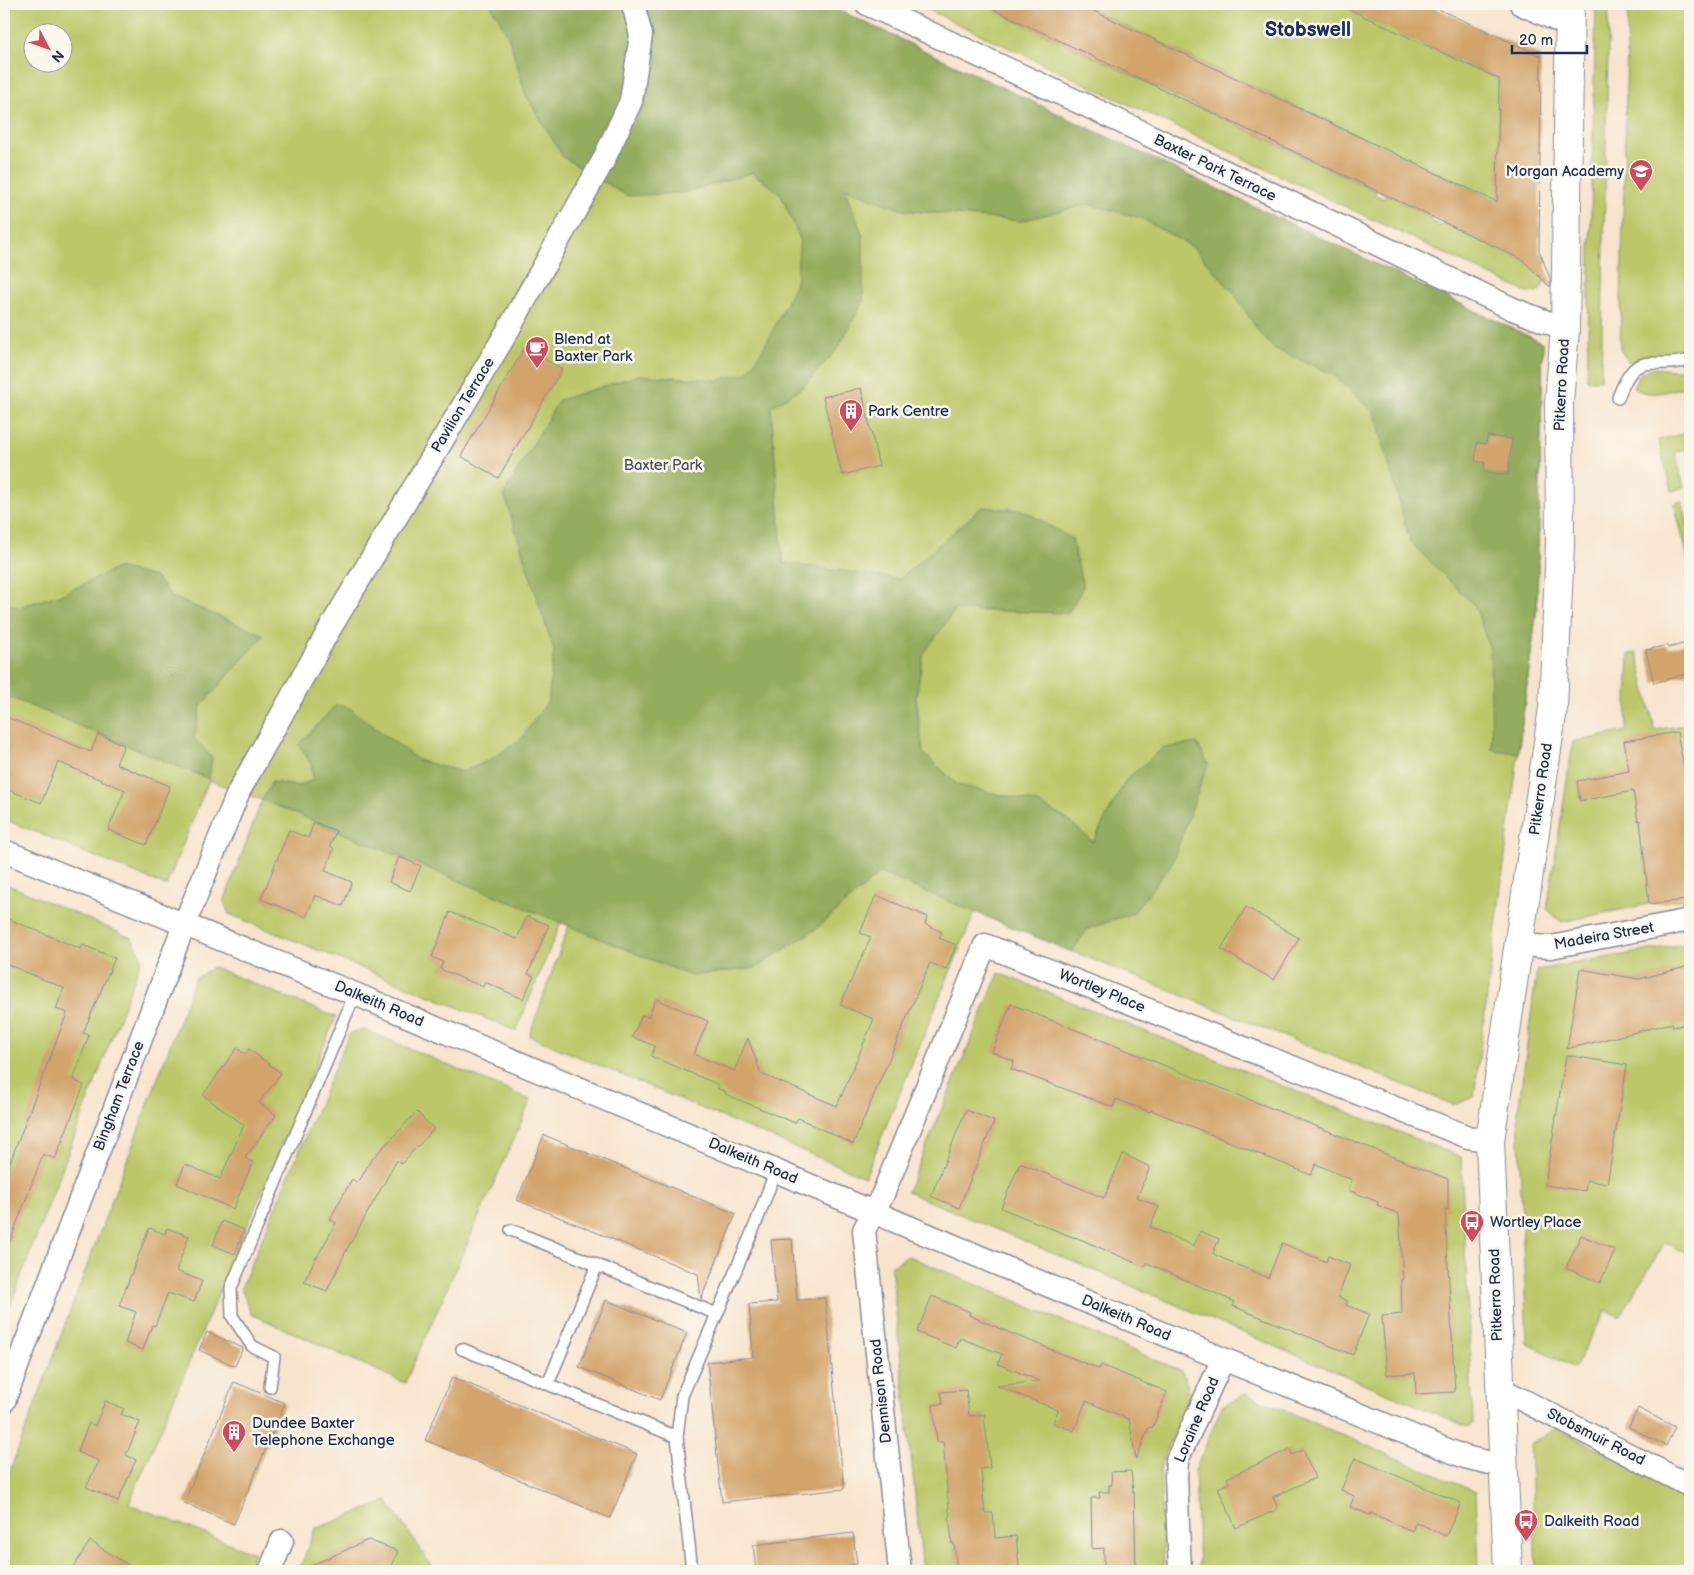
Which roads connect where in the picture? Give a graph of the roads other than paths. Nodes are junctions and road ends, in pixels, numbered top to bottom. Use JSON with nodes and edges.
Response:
{"nodes":[{"id":1,"x":634,"y":4,"type":"edge"},
{"id":2,"x":867,"y":4,"type":"edge"},
{"id":3,"x":1521,"y":4,"type":"edge"},
{"id":4,"x":1570,"y":15,"type":"edge"},
{"id":5,"x":1565,"y":329,"type":"junction"},
{"id":6,"x":1690,"y":360,"type":"edge"},
{"id":7,"x":1618,"y":398,"type":"dead end"},
{"id":8,"x":239,"y":791,"type":"joint"},
{"id":9,"x":4,"y":851,"type":"edge"},
{"id":10,"x":1690,"y":920,"type":"edge"},
{"id":11,"x":184,"y":925,"type":"junction"},
{"id":12,"x":1518,"y":945,"type":"junction"},
{"id":13,"x":355,"y":994,"type":"junction"},
{"id":14,"x":1490,"y":1141,"type":"junction"},
{"id":15,"x":776,"y":1170,"type":"junction"},
{"id":16,"x":873,"y":1212,"type":"junction"},
{"id":17,"x":511,"y":1230,"type":"dead end"},
{"id":18,"x":597,"y":1265,"type":"junction"},
{"id":19,"x":717,"y":1314,"type":"junction"},
{"id":20,"x":462,"y":1349,"type":"dead end"},
{"id":21,"x":1223,"y":1359,"type":"junction"},
{"id":22,"x":548,"y":1384,"type":"junction"},
{"id":23,"x":270,"y":1388,"type":"dead end"},
{"id":24,"x":1500,"y":1389,"type":"junction"},
{"id":25,"x":4,"y":1401,"type":"edge"},
{"id":26,"x":678,"y":1437,"type":"junction"},
{"id":27,"x":1503,"y":1466,"type":"junction"},
{"id":28,"x":1690,"y":1486,"type":"edge"},
{"id":29,"x":282,"y":1541,"type":"dead end"},
{"id":30,"x":270,"y":1571,"type":"edge"},
{"id":31,"x":692,"y":1571,"type":"edge"},
{"id":32,"x":900,"y":1571,"type":"edge"},
{"id":33,"x":1180,"y":1571,"type":"edge"},
{"id":34,"x":1508,"y":1571,"type":"edge"}],
"edges":[{"from":1,"to":8,"type":"street","name":"Pavilion Terrace"},
{"from":2,"to":5,"type":"street","name":"Baxter Park Terrace"},
{"from":3,"to":4,"type":"street"},
{"from":4,"to":5,"type":"street","name":"Pitkerro Road"},
{"from":5,"to":12,"type":"street","name":"Pitkerro Road"},
{"from":6,"to":7,"type":"lane"},
{"from":8,"to":11,"type":"street","name":"Bingham Terrace"},
{"from":9,"to":11,"type":"street","name":"Dalkeith Road"},
{"from":10,"to":12,"type":"street","name":"Madeira Street"},
{"from":11,"to":13,"type":"street","name":"Dalkeith Road"},
{"from":11,"to":25,"type":"street","name":"Bingham Terrace"},
{"from":12,"to":14,"type":"street","name":"Pitkerro Road"},
{"from":13,"to":15,"type":"street","name":"Dalkeith Road"},
{"from":13,"to":23,"type":"lane"},
{"from":14,"to":16,"type":"street","name":"Wortley Place"},
{"from":14,"to":24,"type":"street","name":"Pitkerro Road"},
{"from":15,"to":16,"type":"street","name":"Dalkeith Road"},
{"from":15,"to":19,"type":"lane"},
{"from":16,"to":21,"type":"street","name":"Dalkeith Road"},
{"from":16,"to":32,"type":"street","name":"Dennison Road"},
{"from":17,"to":18,"type":"lane"},
{"from":18,"to":19,"type":"lane"},
{"from":18,"to":22,"type":"lane"},
{"from":19,"to":26,"type":"lane"},
{"from":20,"to":22,"type":"lane"},
{"from":21,"to":27,"type":"street","name":"Dalkeith Road"},
{"from":21,"to":33,"type":"street","name":"Loraine Road"},
{"from":22,"to":26,"type":"lane"},
{"from":24,"to":27,"type":"street","name":"Pitkerro Road"},
{"from":24,"to":28,"type":"street","name":"Stobsmuir Road"},
{"from":26,"to":31,"type":"lane"},
{"from":27,"to":34,"type":"street","name":"Pitkerro Road"},
{"from":29,"to":30,"type":"street"}]}
